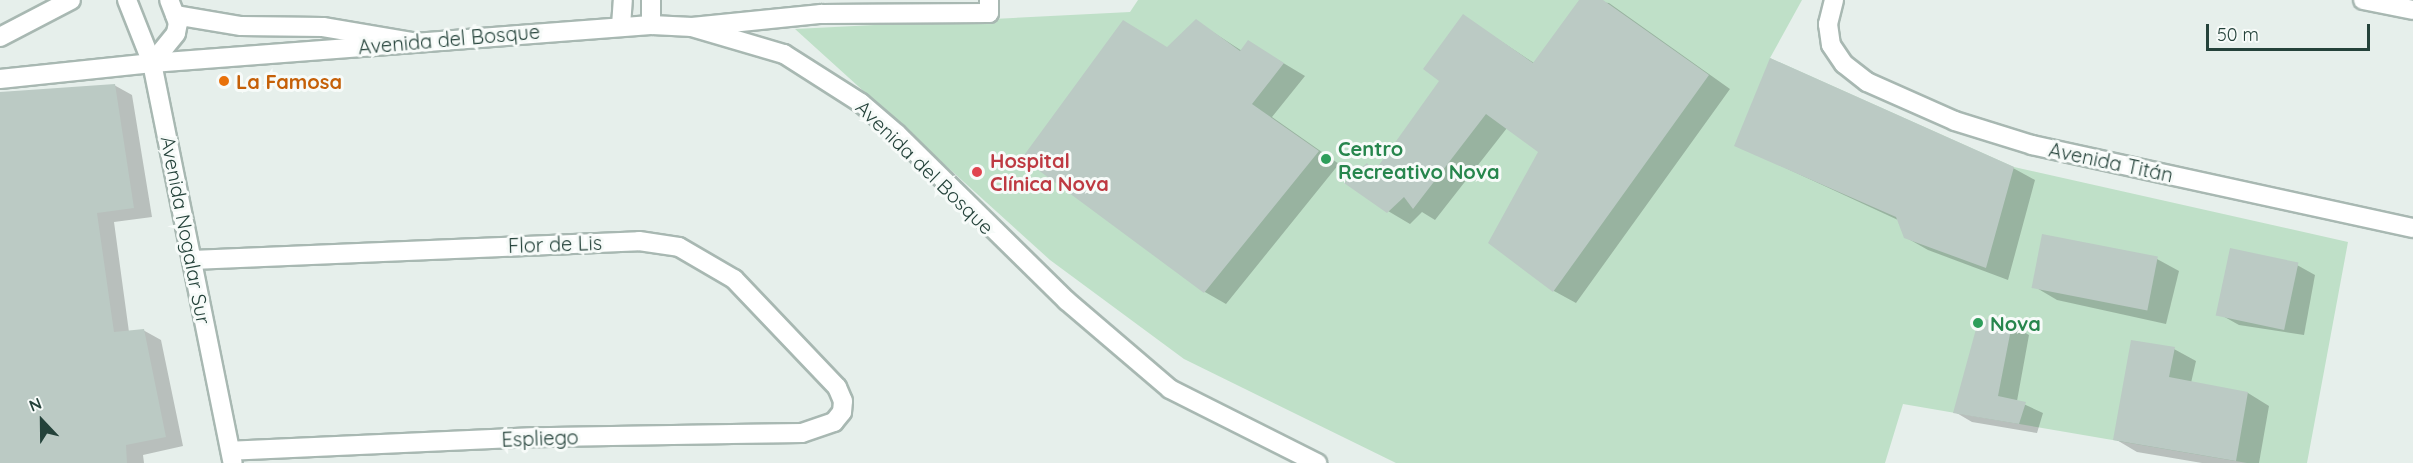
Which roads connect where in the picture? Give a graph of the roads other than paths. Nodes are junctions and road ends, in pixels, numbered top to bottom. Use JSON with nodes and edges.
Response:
{"nodes":[{"id":1,"x":71,"y":0,"type":"edge"},
{"id":2,"x":128,"y":0,"type":"edge"},
{"id":3,"x":623,"y":0,"type":"edge"},
{"id":4,"x":651,"y":0,"type":"edge"},
{"id":5,"x":1834,"y":0,"type":"edge"},
{"id":6,"x":2363,"y":0,"type":"edge"},
{"id":7,"x":946,"y":6,"type":"edge"},
{"id":8,"x":989,"y":6,"type":"edge"},
{"id":9,"x":172,"y":7,"type":"edge"},
{"id":10,"x":2413,"y":10,"type":"edge"},
{"id":11,"x":651,"y":25,"type":"junction"},
{"id":12,"x":621,"y":26,"type":"junction"},
{"id":13,"x":692,"y":27,"type":"junction"},
{"id":14,"x":0,"y":37,"type":"edge"},
{"id":15,"x":413,"y":42,"type":"junction"},
{"id":16,"x":152,"y":63,"type":"junction"},
{"id":17,"x":0,"y":79,"type":"edge"},
{"id":18,"x":2413,"y":228,"type":"edge"},
{"id":19,"x":192,"y":260,"type":"junction"},
{"id":20,"x":842,"y":412,"type":"joint"},
{"id":21,"x":232,"y":457,"type":"edge"},
{"id":22,"x":1317,"y":463,"type":"edge"}],
"edges":[{"from":1,"to":14,"type":"street"},
{"from":2,"to":16,"type":"street","name":"Avenida Nogalar Sur"},
{"from":3,"to":12,"type":"street"},
{"from":4,"to":11,"type":"street"},
{"from":5,"to":18,"type":"street","name":"Avenida Titán"},
{"from":6,"to":10,"type":"street"},
{"from":7,"to":8,"type":"street"},
{"from":7,"to":13,"type":"street"},
{"from":9,"to":15,"type":"street"},
{"from":9,"to":16,"type":"street"},
{"from":11,"to":12,"type":"street","name":"Avenida del Bosque"},
{"from":11,"to":13,"type":"street","name":"Avenida del Bosque"},
{"from":12,"to":15,"type":"street","name":"Avenida del Bosque"},
{"from":13,"to":22,"type":"street","name":"Avenida del Bosque"},
{"from":15,"to":16,"type":"street","name":"Avenida del Bosque"},
{"from":16,"to":17,"type":"street","name":"Avenida del Bosque"},
{"from":16,"to":19,"type":"street","name":"Avenida Nogalar Sur"},
{"from":19,"to":20,"type":"street","name":"Flor de Lis"},
{"from":19,"to":21,"type":"street","name":"Avenida Nogalar Sur"},
{"from":20,"to":21,"type":"street","name":"Espliego"}]}
